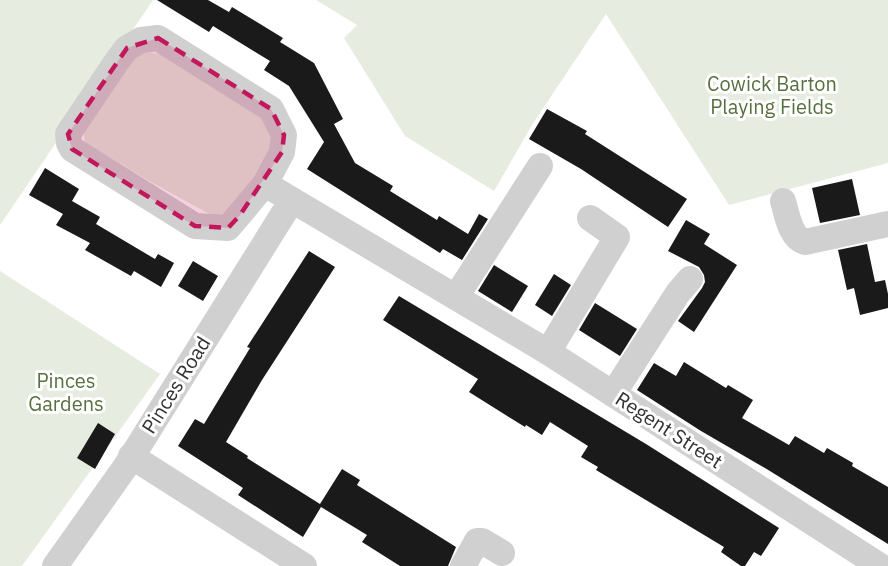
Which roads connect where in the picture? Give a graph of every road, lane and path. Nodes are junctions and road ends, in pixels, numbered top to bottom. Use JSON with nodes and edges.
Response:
{"nodes":[{"id":1,"x":540,"y":166,"type":"dead end"},
{"id":2,"x":265,"y":184,"type":"junction"},
{"id":3,"x":292,"y":200,"type":"junction"},
{"id":4,"x":783,"y":201,"type":"dead end"},
{"id":5,"x":590,"y":218,"type":"dead end"},
{"id":6,"x":888,"y":224,"type":"edge"},
{"id":7,"x":690,"y":279,"type":"dead end"},
{"id":8,"x":456,"y":297,"type":"junction"},
{"id":9,"x":548,"y":352,"type":"junction"},
{"id":10,"x":613,"y":394,"type":"junction"},
{"id":11,"x":131,"y":456,"type":"junction"},
{"id":12,"x":502,"y":553,"type":"dead end"},
{"id":13,"x":55,"y":566,"type":"edge"},
{"id":14,"x":304,"y":566,"type":"edge"},
{"id":15,"x":463,"y":566,"type":"edge"},
{"id":16,"x":880,"y":566,"type":"edge"}],
"edges":[{"from":1,"to":8,"type":"street"},
{"from":2,"to":2,"type":"street"},
{"from":2,"to":3,"type":"street"},
{"from":3,"to":8,"type":"street","name":"Regent Street"},
{"from":3,"to":11,"type":"street","name":"Pinces Road"},
{"from":4,"to":6,"type":"street"},
{"from":5,"to":9,"type":"street"},
{"from":7,"to":10,"type":"street"},
{"from":8,"to":9,"type":"street","name":"Regent Street"},
{"from":9,"to":10,"type":"street","name":"Regent Street"},
{"from":10,"to":16,"type":"street","name":"Regent Street"},
{"from":11,"to":13,"type":"street","name":"Pinces Road"},
{"from":11,"to":14,"type":"street"},
{"from":12,"to":15,"type":"street"}]}
